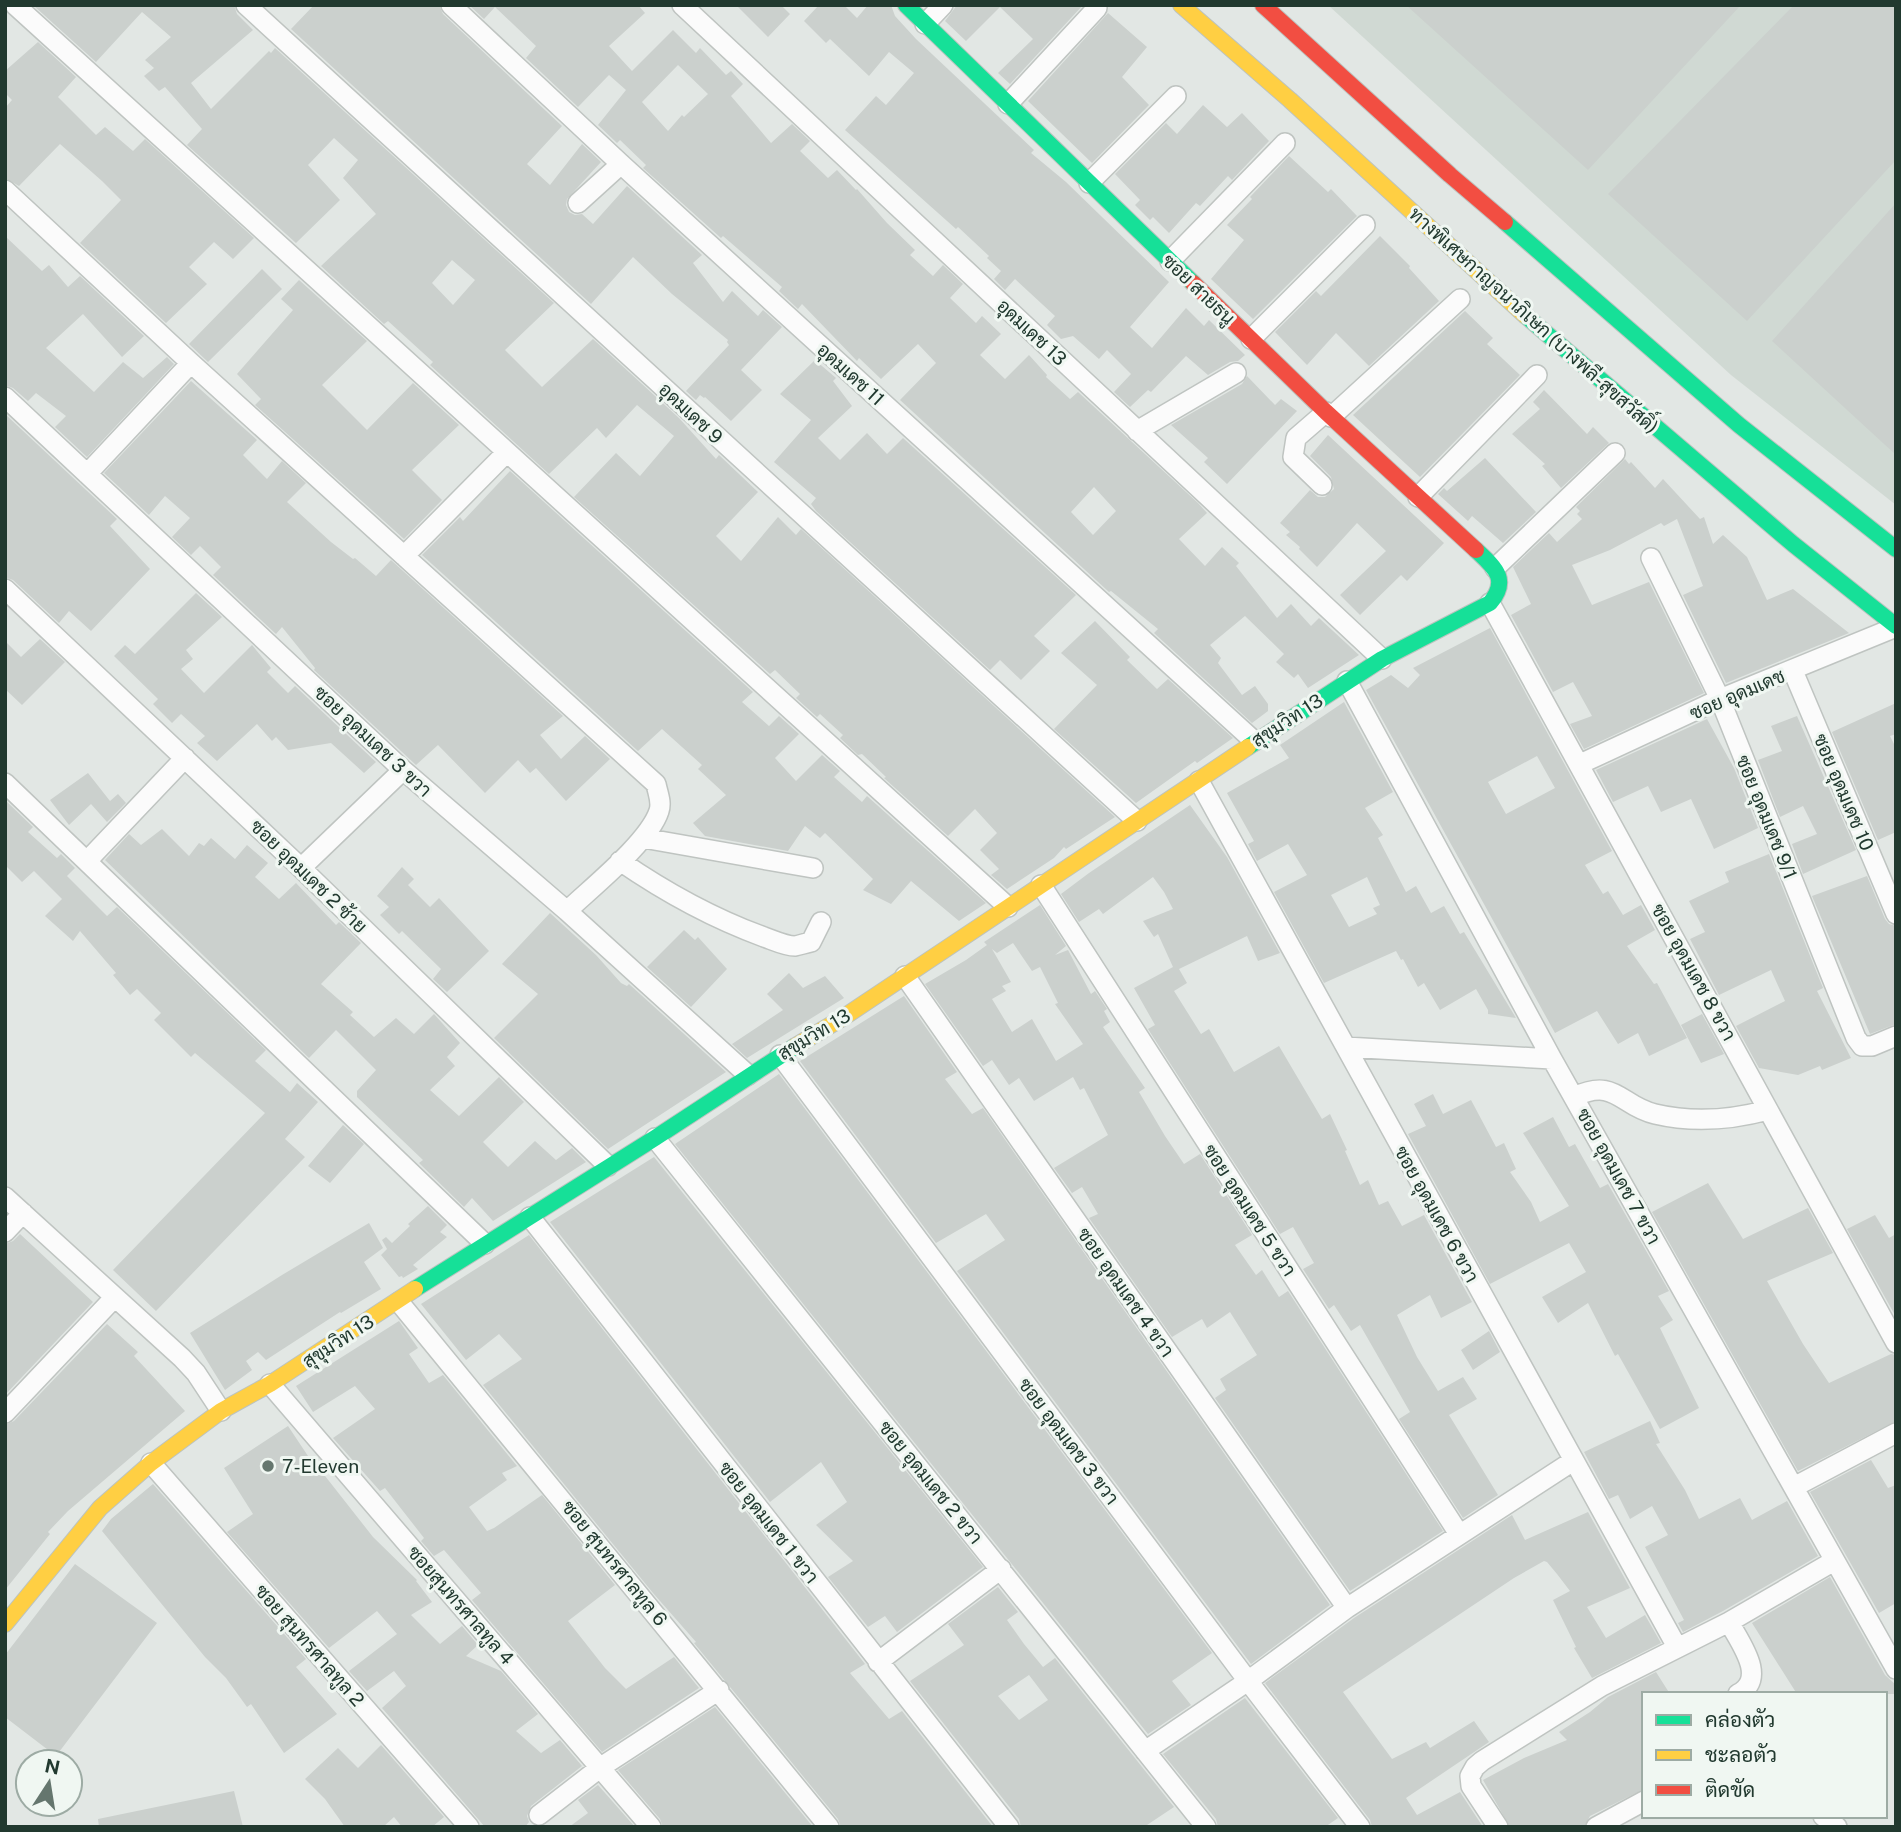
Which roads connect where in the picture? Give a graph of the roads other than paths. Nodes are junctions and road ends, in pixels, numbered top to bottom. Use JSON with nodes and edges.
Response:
{"nodes":[{"id":1,"x":15,"y":5,"type":"edge"},
{"id":2,"x":246,"y":5,"type":"edge"},
{"id":3,"x":450,"y":5,"type":"edge"},
{"id":4,"x":682,"y":5,"type":"edge"},
{"id":5,"x":906,"y":5,"type":"edge"},
{"id":6,"x":943,"y":5,"type":"edge"},
{"id":7,"x":1181,"y":5,"type":"edge"},
{"id":8,"x":1263,"y":5,"type":"edge"},
{"id":9,"x":1097,"y":8,"type":"dead end"},
{"id":10,"x":926,"y":24,"type":"junction"},
{"id":11,"x":1176,"y":96,"type":"dead end"},
{"id":12,"x":1008,"y":104,"type":"junction"},
{"id":13,"x":1285,"y":143,"type":"dead end"},
{"id":14,"x":621,"y":164,"type":"junction"},
{"id":15,"x":1089,"y":183,"type":"junction"},
{"id":16,"x":5,"y":190,"type":"edge"},
{"id":17,"x":578,"y":203,"type":"dead end"},
{"id":18,"x":1365,"y":225,"type":"dead end"},
{"id":19,"x":1170,"y":261,"type":"junction"},
{"id":20,"x":1460,"y":299,"type":"dead end"},
{"id":21,"x":1251,"y":339,"type":"junction"},
{"id":22,"x":191,"y":363,"type":"junction"},
{"id":23,"x":1236,"y":373,"type":"dead end"},
{"id":24,"x":1537,"y":375,"type":"dead end"},
{"id":25,"x":5,"y":397,"type":"edge"},
{"id":26,"x":1328,"y":414,"type":"junction"},
{"id":27,"x":1137,"y":431,"type":"junction"},
{"id":28,"x":507,"y":452,"type":"junction"},
{"id":29,"x":1615,"y":453,"type":"dead end"},
{"id":30,"x":88,"y":474,"type":"junction"},
{"id":31,"x":1322,"y":485,"type":"dead end"},
{"id":32,"x":1418,"y":497,"type":"junction"},
{"id":33,"x":1896,"y":549,"type":"edge"},
{"id":34,"x":404,"y":556,"type":"junction"},
{"id":35,"x":1651,"y":558,"type":"dead end"},
{"id":36,"x":1495,"y":568,"type":"junction"},
{"id":37,"x":5,"y":590,"type":"edge"},
{"id":38,"x":1490,"y":603,"type":"junction"},
{"id":39,"x":1896,"y":626,"type":"edge"},
{"id":40,"x":1382,"y":659,"type":"junction"},
{"id":41,"x":1793,"y":671,"type":"junction"},
{"id":42,"x":1347,"y":681,"type":"junction"},
{"id":43,"x":1720,"y":699,"type":"junction"},
{"id":44,"x":1254,"y":741,"type":"junction"},
{"id":45,"x":185,"y":758,"type":"junction"},
{"id":46,"x":1580,"y":764,"type":"junction"},
{"id":47,"x":403,"y":770,"type":"junction"},
{"id":48,"x":1199,"y":781,"type":"junction"},
{"id":49,"x":5,"y":783,"type":"edge"},
{"id":50,"x":1137,"y":821,"type":"junction"},
{"id":51,"x":643,"y":838,"type":"junction"},
{"id":52,"x":87,"y":861,"type":"junction"},
{"id":53,"x":620,"y":861,"type":"junction"},
{"id":54,"x":301,"y":868,"type":"junction"},
{"id":55,"x":813,"y":868,"type":"dead end"},
{"id":56,"x":1041,"y":885,"type":"junction"},
{"id":57,"x":1009,"y":907,"type":"junction"},
{"id":58,"x":567,"y":911,"type":"junction"},
{"id":59,"x":1896,"y":914,"type":"edge"},
{"id":60,"x":821,"y":922,"type":"dead end"},
{"id":61,"x":905,"y":976,"type":"junction"},
{"id":62,"x":1896,"y":1036,"type":"edge"},
{"id":63,"x":1346,"y":1047,"type":"junction"},
{"id":64,"x":780,"y":1055,"type":"junction"},
{"id":65,"x":1552,"y":1059,"type":"junction"},
{"id":66,"x":748,"y":1075,"type":"junction"},
{"id":67,"x":1574,"y":1097,"type":"junction"},
{"id":68,"x":1768,"y":1110,"type":"junction"},
{"id":69,"x":655,"y":1138,"type":"junction"},
{"id":70,"x":608,"y":1167,"type":"junction"},
{"id":71,"x":5,"y":1197,"type":"edge"},
{"id":72,"x":23,"y":1213,"type":"junction"},
{"id":73,"x":530,"y":1217,"type":"junction"},
{"id":74,"x":5,"y":1232,"type":"edge"},
{"id":75,"x":485,"y":1244,"type":"junction"},
{"id":76,"x":114,"y":1298,"type":"junction"},
{"id":77,"x":399,"y":1301,"type":"junction"},
{"id":78,"x":1896,"y":1343,"type":"edge"},
{"id":79,"x":270,"y":1384,"type":"junction"},
{"id":80,"x":221,"y":1411,"type":"junction"},
{"id":81,"x":5,"y":1413,"type":"edge"},
{"id":82,"x":1896,"y":1433,"type":"edge"},
{"id":83,"x":1573,"y":1461,"type":"junction"},
{"id":84,"x":151,"y":1463,"type":"junction"},
{"id":85,"x":1794,"y":1487,"type":"junction"},
{"id":86,"x":1459,"y":1534,"type":"junction"},
{"id":87,"x":1834,"y":1561,"type":"junction"},
{"id":88,"x":1000,"y":1569,"type":"junction"},
{"id":89,"x":1347,"y":1608,"type":"junction"},
{"id":90,"x":1729,"y":1622,"type":"junction"},
{"id":91,"x":5,"y":1624,"type":"edge"},
{"id":92,"x":1677,"y":1647,"type":"junction"},
{"id":93,"x":878,"y":1662,"type":"junction"},
{"id":94,"x":1896,"y":1669,"type":"edge"},
{"id":95,"x":1248,"y":1681,"type":"junction"},
{"id":96,"x":719,"y":1690,"type":"junction"},
{"id":97,"x":1742,"y":1692,"type":"edge"},
{"id":98,"x":1145,"y":1751,"type":"junction"},
{"id":99,"x":601,"y":1767,"type":"junction"},
{"id":100,"x":1642,"y":1802,"type":"edge"},
{"id":101,"x":539,"y":1815,"type":"dead end"},
{"id":102,"x":469,"y":1827,"type":"edge"},
{"id":103,"x":651,"y":1827,"type":"edge"},
{"id":104,"x":829,"y":1827,"type":"edge"},
{"id":105,"x":1009,"y":1827,"type":"edge"},
{"id":106,"x":1206,"y":1827,"type":"edge"},
{"id":107,"x":1360,"y":1827,"type":"edge"},
{"id":108,"x":1498,"y":1827,"type":"edge"},
{"id":109,"x":1596,"y":1827,"type":"edge"}],
"edges":[{"from":1,"to":28,"type":"street"},
{"from":2,"to":50,"type":"street","name":"อุดมเดช 9"},
{"from":3,"to":14,"type":"street","name":"อุดมเดช 11"},
{"from":4,"to":27,"type":"street","name":"อุดมเดช 13"},
{"from":5,"to":10,"type":"main road","name":"ซอย สายธนู"},
{"from":6,"to":10,"type":"street"},
{"from":7,"to":39,"type":"main road","name":"ทางพิเศษกาญจนาภิเษก (บางพลี-สุขสวัสดิ์)"},
{"from":8,"to":33,"type":"main road"},
{"from":9,"to":12,"type":"street"},
{"from":10,"to":12,"type":"main road","name":"ซอย สายธนู"},
{"from":11,"to":15,"type":"street"},
{"from":12,"to":15,"type":"main road","name":"ซอย สายธนู"},
{"from":13,"to":19,"type":"street"},
{"from":14,"to":17,"type":"street"},
{"from":14,"to":44,"type":"street","name":"อุดมเดช 11"},
{"from":15,"to":19,"type":"main road","name":"ซอย สายธนู"},
{"from":16,"to":22,"type":"street"},
{"from":18,"to":21,"type":"street"},
{"from":19,"to":21,"type":"main road","name":"ซอย สายธนู"},
{"from":20,"to":26,"type":"street"},
{"from":21,"to":26,"type":"main road","name":"ซอย สายธนู"},
{"from":22,"to":30,"type":"street"},
{"from":22,"to":34,"type":"street"},
{"from":23,"to":27,"type":"street"},
{"from":24,"to":32,"type":"street"},
{"from":25,"to":30,"type":"street","name":"ซอย อุดมเดช 3 ขวา"},
{"from":26,"to":31,"type":"street"},
{"from":26,"to":32,"type":"main road","name":"ซอย สายธนู"},
{"from":27,"to":40,"type":"street","name":"อุดมเดช 13"},
{"from":28,"to":34,"type":"street"},
{"from":28,"to":57,"type":"street"},
{"from":29,"to":36,"type":"street"},
{"from":30,"to":47,"type":"street","name":"ซอย อุดมเดช 3 ขวา"},
{"from":32,"to":36,"type":"main road","name":"ซอย สายธนู"},
{"from":34,"to":51,"type":"street"},
{"from":35,"to":43,"type":"street","name":"ซอย อุดมเดช 9/1"},
{"from":36,"to":38,"type":"main road"},
{"from":37,"to":45,"type":"street","name":"ซอย อุดมเดช 2 ซ้าย"},
{"from":38,"to":40,"type":"main road","name":"สุขุมวิท 13"},
{"from":38,"to":46,"type":"street","name":"ซอย อุดมเดช 8 ขวา"},
{"from":39,"to":41,"type":"street","name":"ซอย อุดมเดช"},
{"from":40,"to":42,"type":"main road","name":"สุขุมวิท 13"},
{"from":41,"to":43,"type":"street","name":"ซอย อุดมเดช"},
{"from":41,"to":59,"type":"street","name":"ซอย อุดมเดช 10"},
{"from":42,"to":44,"type":"main road","name":"สุขุมวิท 13"},
{"from":42,"to":65,"type":"street","name":"ซอย อุดมเดช 7 ขวา"},
{"from":43,"to":46,"type":"street","name":"ซอย อุดมเดช"},
{"from":43,"to":62,"type":"street","name":"ซอย อุดมเดช 9/1"},
{"from":44,"to":48,"type":"main road","name":"สุขุมวิท 13"},
{"from":45,"to":52,"type":"street"},
{"from":45,"to":54,"type":"street","name":"ซอย อุดมเดช 2 ซ้าย"},
{"from":46,"to":68,"type":"street","name":"ซอย อุดมเดช 8 ขวา"},
{"from":47,"to":54,"type":"street"},
{"from":47,"to":58,"type":"street","name":"ซอย อุดมเดช 3 ขวา"},
{"from":48,"to":50,"type":"main road","name":"สุขุมวิท 13"},
{"from":48,"to":63,"type":"street","name":"ซอย อุดมเดช 6 ขวา"},
{"from":49,"to":52,"type":"street"},
{"from":50,"to":56,"type":"main road","name":"สุขุมวิท 13"},
{"from":51,"to":53,"type":"street"},
{"from":51,"to":55,"type":"street"},
{"from":52,"to":75,"type":"street"},
{"from":53,"to":58,"type":"street"},
{"from":53,"to":60,"type":"street"},
{"from":54,"to":70,"type":"street","name":"ซอย อุดมเดช 2 ซ้าย"},
{"from":56,"to":57,"type":"main road","name":"สุขุมวิท 13"},
{"from":56,"to":86,"type":"street","name":"ซอย อุดมเดช 5 ขวา"},
{"from":57,"to":61,"type":"main road","name":"สุขุมวิท 13"},
{"from":58,"to":66,"type":"street","name":"ซอย อุดมเดช 3 ขวา"},
{"from":61,"to":64,"type":"main road","name":"สุขุมวิท 13"},
{"from":61,"to":89,"type":"street","name":"ซอย อุดมเดช 4 ขวา"},
{"from":63,"to":65,"type":"street"},
{"from":63,"to":83,"type":"street","name":"ซอย อุดมเดช 6 ขวา"},
{"from":64,"to":66,"type":"main road","name":"สุขุมวิท 13"},
{"from":64,"to":95,"type":"street","name":"ซอย อุดมเดช 3 ขวา"},
{"from":65,"to":67,"type":"street","name":"ซอย อุดมเดช 7 ขวา"},
{"from":66,"to":69,"type":"main road","name":"สุขุมวิท 13"},
{"from":67,"to":68,"type":"street"},
{"from":67,"to":85,"type":"street","name":"ซอย อุดมเดช 7 ขวา"},
{"from":68,"to":78,"type":"street","name":"ซอย อุดมเดช 8 ขวา"},
{"from":69,"to":70,"type":"main road","name":"สุขุมวิท 13"},
{"from":69,"to":88,"type":"street","name":"ซอย อุดมเดช 2 ขวา"},
{"from":70,"to":73,"type":"main road","name":"สุขุมวิท 13"},
{"from":71,"to":72,"type":"street"},
{"from":72,"to":74,"type":"street"},
{"from":72,"to":76,"type":"street"},
{"from":73,"to":75,"type":"main road","name":"สุขุมวิท 13"},
{"from":73,"to":93,"type":"street","name":"ซอย อุดมเดช 1 ขวา"},
{"from":75,"to":77,"type":"main road","name":"สุขุมวิท 13"},
{"from":76,"to":80,"type":"street"},
{"from":76,"to":81,"type":"street"},
{"from":77,"to":79,"type":"main road","name":"สุขุมวิท 13"},
{"from":77,"to":96,"type":"street","name":"ซอย สุนทรศาลทูล 6"},
{"from":79,"to":80,"type":"main road","name":"สุขุมวิท 13"},
{"from":79,"to":99,"type":"street","name":"ซอยสุนทรศาลทูล 4"},
{"from":80,"to":84,"type":"main road","name":"สุขุมวิท 13"},
{"from":82,"to":85,"type":"street"},
{"from":83,"to":86,"type":"street"},
{"from":83,"to":92,"type":"street","name":"ซอย อุดมเดช 6 ขวา"},
{"from":84,"to":91,"type":"main road","name":"สุขุมวิท 13"},
{"from":84,"to":102,"type":"street","name":"ซอย สุนทรศาลทูล 2"},
{"from":85,"to":87,"type":"street","name":"ซอย อุดมเดช 7 ขวา"},
{"from":86,"to":89,"type":"street"},
{"from":87,"to":90,"type":"street"},
{"from":87,"to":94,"type":"street","name":"ซอย อุดมเดช 7 ขวา"},
{"from":88,"to":93,"type":"street"},
{"from":88,"to":98,"type":"street","name":"ซอย อุดมเดช 2 ขวา"},
{"from":89,"to":95,"type":"street"},
{"from":90,"to":92,"type":"street"},
{"from":90,"to":97,"type":"street"},
{"from":92,"to":108,"type":"street"},
{"from":93,"to":105,"type":"street","name":"ซอย อุดมเดช 1 ขวา"},
{"from":95,"to":98,"type":"street"},
{"from":95,"to":107,"type":"street","name":"ซอย อุดมเดช 3 ขวา"},
{"from":96,"to":99,"type":"street"},
{"from":96,"to":104,"type":"street","name":"ซอย สุนทรศาลทูล 6"},
{"from":98,"to":106,"type":"street","name":"ซอย อุดมเดช 2 ขวา"},
{"from":99,"to":101,"type":"street"},
{"from":99,"to":103,"type":"street","name":"ซอยสุนทรศาลทูล 4"},
{"from":100,"to":109,"type":"street"}]}
